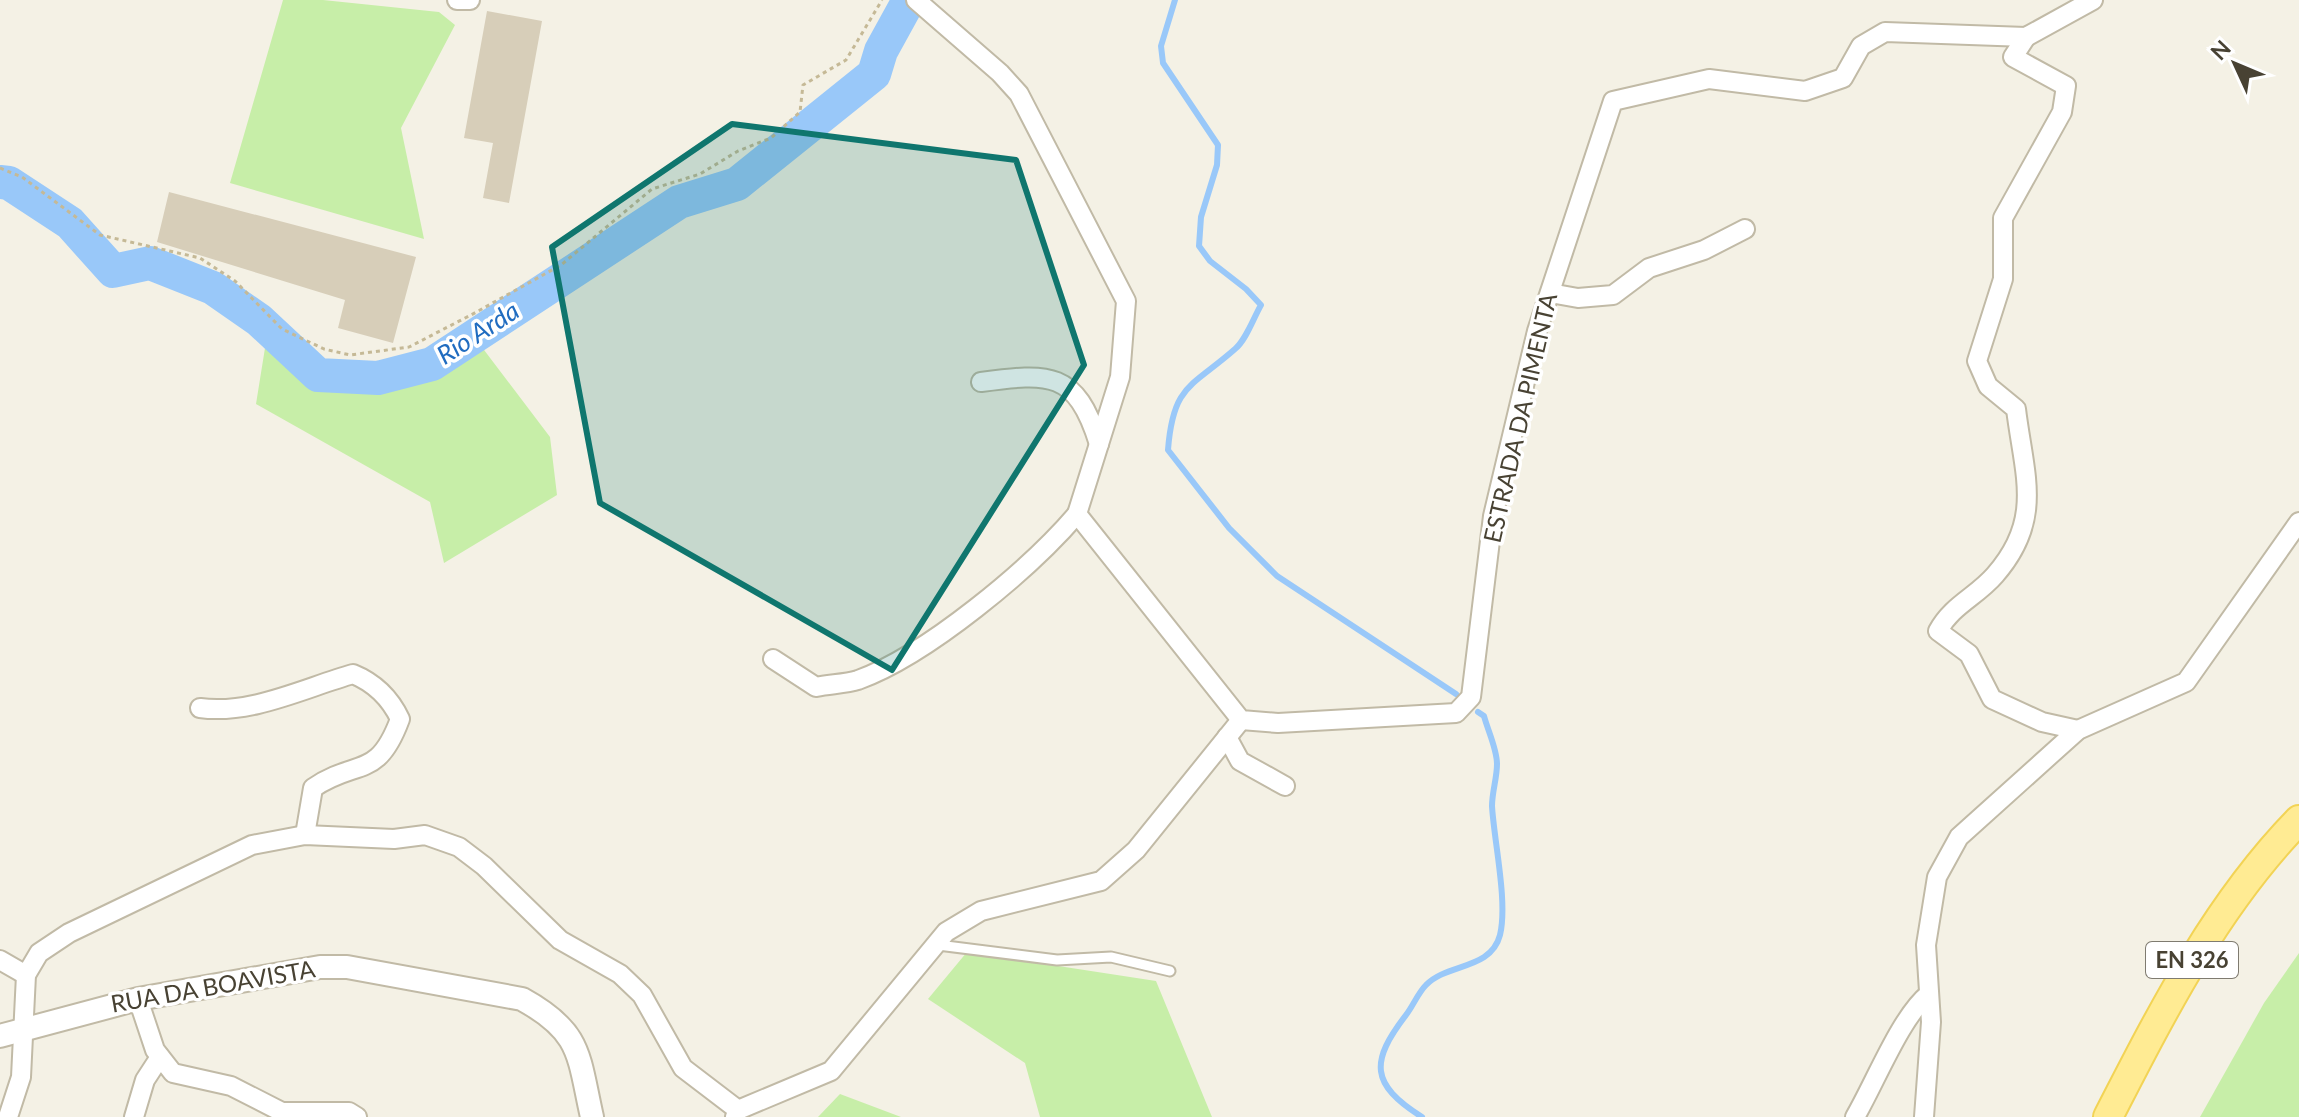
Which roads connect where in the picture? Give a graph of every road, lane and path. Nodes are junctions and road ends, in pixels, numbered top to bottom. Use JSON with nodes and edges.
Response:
{"nodes":[{"id":1,"x":457,"y":0,"type":"edge"},
{"id":2,"x":470,"y":0,"type":"edge"},
{"id":3,"x":882,"y":0,"type":"edge"},
{"id":4,"x":916,"y":0,"type":"edge"},
{"id":5,"x":2093,"y":0,"type":"edge"},
{"id":6,"x":2026,"y":37,"type":"junction"},
{"id":7,"x":0,"y":168,"type":"edge"},
{"id":8,"x":1745,"y":229,"type":"dead end"},
{"id":9,"x":1550,"y":293,"type":"junction"},
{"id":10,"x":981,"y":382,"type":"dead end"},
{"id":11,"x":1099,"y":444,"type":"junction"},
{"id":12,"x":1077,"y":514,"type":"junction"},
{"id":13,"x":2299,"y":522,"type":"edge"},
{"id":14,"x":773,"y":659,"type":"dead end"},
{"id":15,"x":200,"y":708,"type":"dead end"},
{"id":16,"x":1241,"y":720,"type":"junction"},
{"id":17,"x":2078,"y":730,"type":"junction"},
{"id":18,"x":1227,"y":737,"type":"junction"},
{"id":19,"x":1285,"y":786,"type":"dead end"},
{"id":20,"x":2299,"y":820,"type":"edge"},
{"id":21,"x":305,"y":835,"type":"junction"},
{"id":22,"x":935,"y":945,"type":"junction"},
{"id":23,"x":0,"y":960,"type":"edge"},
{"id":24,"x":1170,"y":971,"type":"dead end"},
{"id":25,"x":26,"y":975,"type":"junction"},
{"id":26,"x":1929,"y":994,"type":"junction"},
{"id":27,"x":138,"y":999,"type":"junction"},
{"id":28,"x":24,"y":1027,"type":"junction"},
{"id":29,"x":0,"y":1036,"type":"edge"},
{"id":30,"x":160,"y":1057,"type":"junction"},
{"id":31,"x":736,"y":1114,"type":"edge"},
{"id":32,"x":8,"y":1117,"type":"edge"},
{"id":33,"x":134,"y":1117,"type":"edge"},
{"id":34,"x":357,"y":1117,"type":"edge"},
{"id":35,"x":592,"y":1117,"type":"edge"},
{"id":36,"x":1855,"y":1117,"type":"edge"},
{"id":37,"x":1924,"y":1117,"type":"edge"},
{"id":38,"x":2108,"y":1117,"type":"edge"}],
"edges":[{"from":1,"to":2,"type":"street"},
{"from":3,"to":7,"type":"path"},
{"from":4,"to":11,"type":"street"},
{"from":5,"to":6,"type":"street"},
{"from":6,"to":9,"type":"street","name":"ESTRADA DA PIMENTA"},
{"from":6,"to":17,"type":"street"},
{"from":8,"to":9,"type":"street"},
{"from":9,"to":16,"type":"street","name":"ESTRADA DA PIMENTA"},
{"from":10,"to":11,"type":"street"},
{"from":11,"to":12,"type":"street"},
{"from":12,"to":14,"type":"street"},
{"from":12,"to":16,"type":"street"},
{"from":13,"to":17,"type":"street"},
{"from":15,"to":21,"type":"street"},
{"from":16,"to":18,"type":"street"},
{"from":17,"to":26,"type":"street"},
{"from":18,"to":19,"type":"street"},
{"from":18,"to":22,"type":"street"},
{"from":20,"to":38,"type":"main road","number":"EN 326"},
{"from":21,"to":25,"type":"street"},
{"from":21,"to":31,"type":"street"},
{"from":22,"to":24,"type":"lane"},
{"from":22,"to":31,"type":"street"},
{"from":23,"to":25,"type":"street"},
{"from":25,"to":28,"type":"street"},
{"from":26,"to":36,"type":"street"},
{"from":26,"to":37,"type":"street"},
{"from":27,"to":28,"type":"street","name":"RUA DA BOAVISTA"},
{"from":27,"to":30,"type":"street"},
{"from":27,"to":35,"type":"street","name":"RUA DA BOAVISTA"},
{"from":28,"to":29,"type":"street","name":"RUA DA BOAVISTA"},
{"from":28,"to":32,"type":"street"},
{"from":30,"to":33,"type":"street"},
{"from":30,"to":34,"type":"street"}]}
